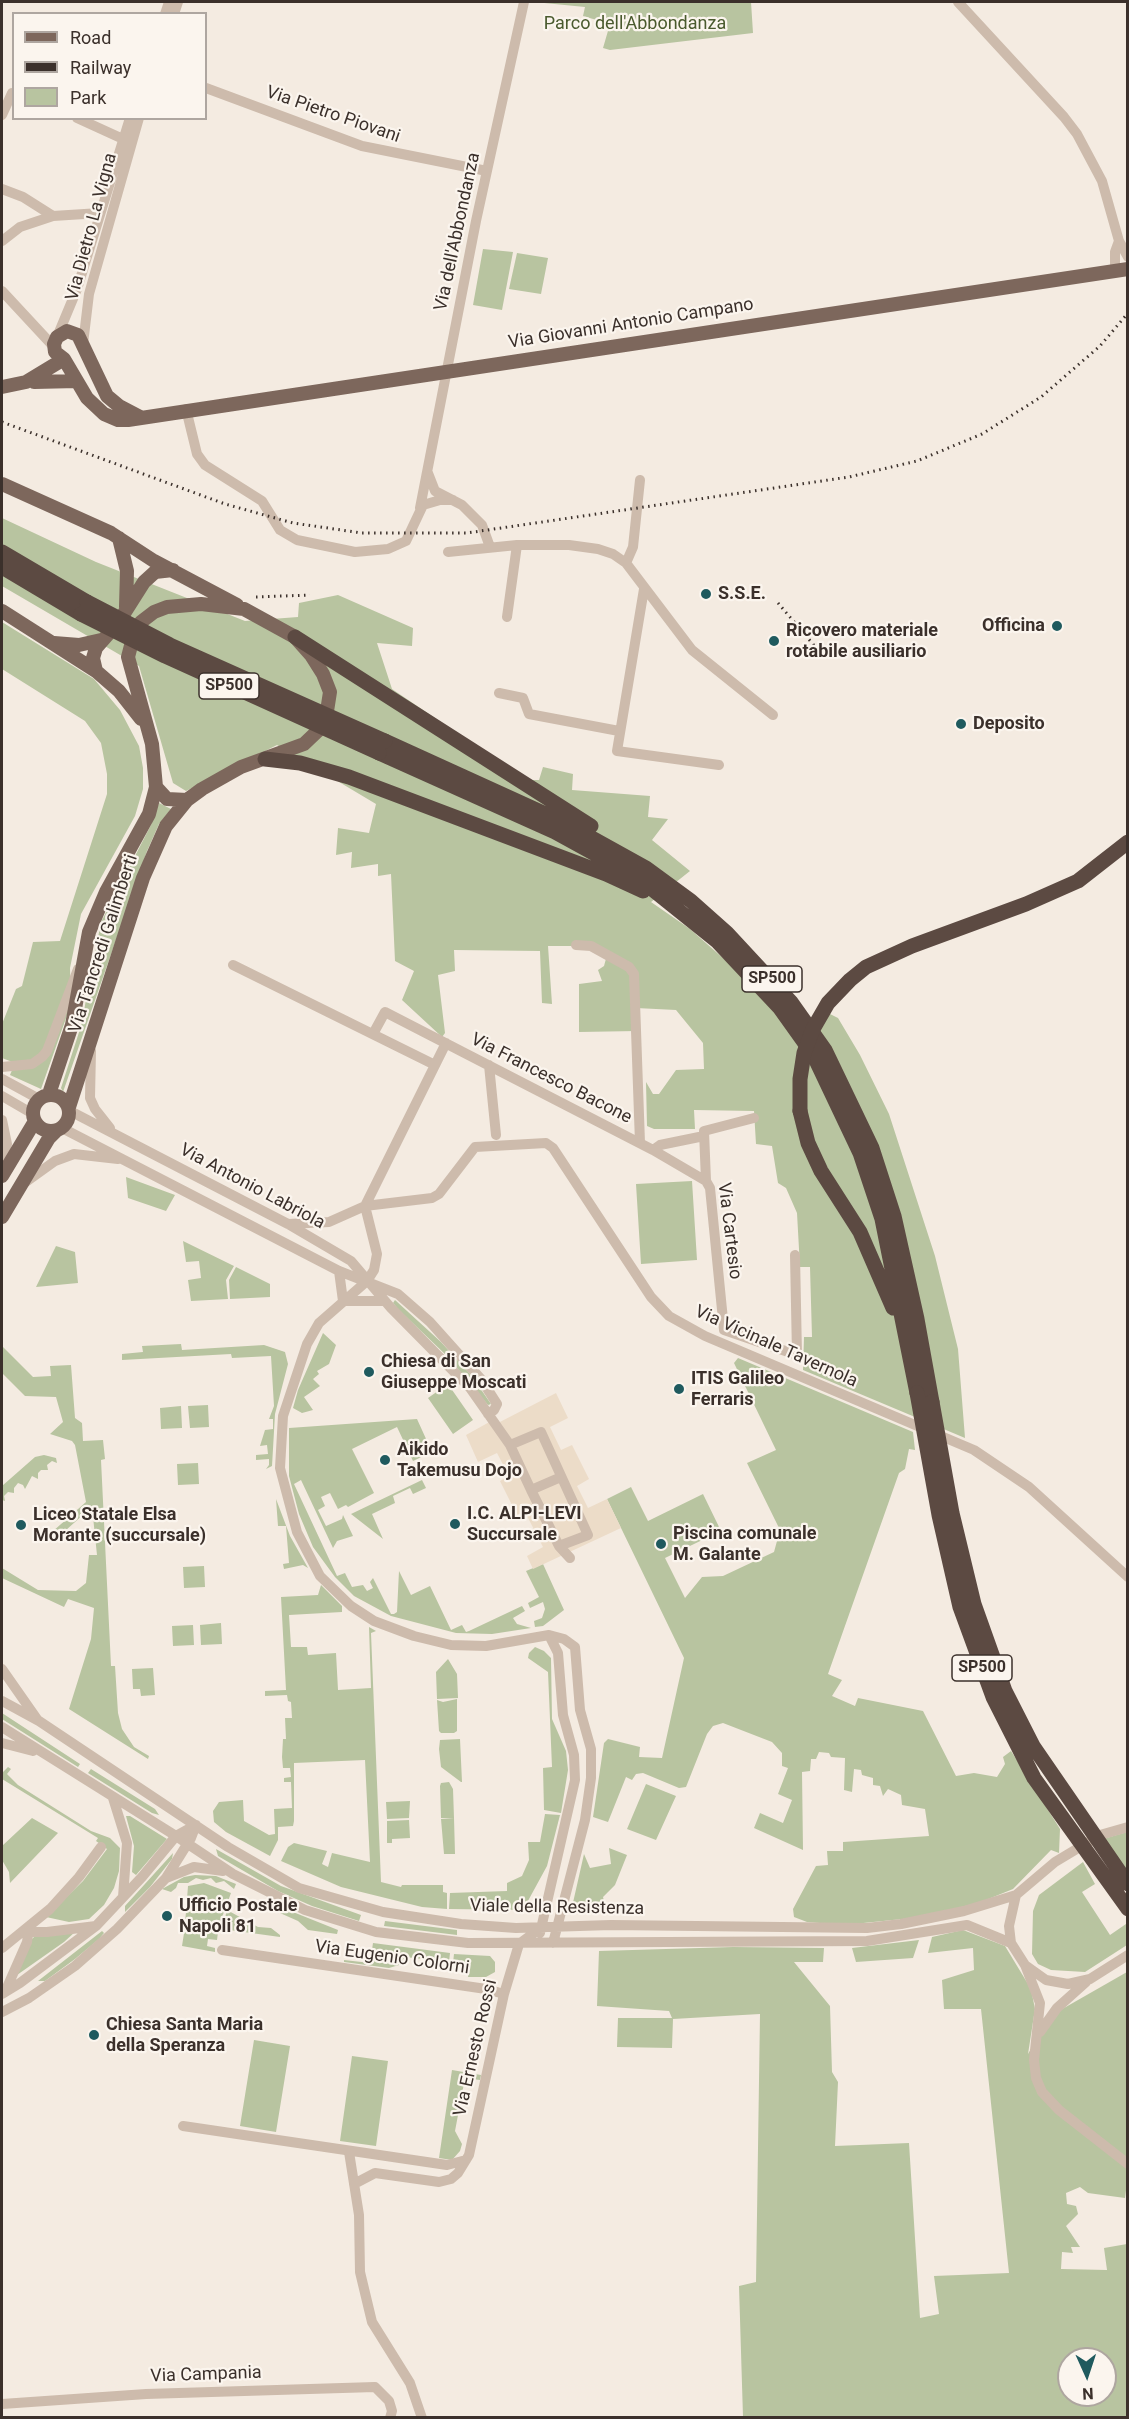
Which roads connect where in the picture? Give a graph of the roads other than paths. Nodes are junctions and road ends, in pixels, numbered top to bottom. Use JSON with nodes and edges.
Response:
{"nodes":[{"id":1,"x":524,"y":2,"type":"edge"},
{"id":2,"x":958,"y":2,"type":"edge"},
{"id":3,"x":207,"y":88,"type":"edge"},
{"id":4,"x":9,"y":92,"type":"edge"},
{"id":5,"x":2,"y":115,"type":"edge"},
{"id":6,"x":81,"y":120,"type":"edge"},
{"id":7,"x":129,"y":120,"type":"edge"},
{"id":8,"x":139,"y":120,"type":"edge"},
{"id":9,"x":123,"y":140,"type":"junction"},
{"id":10,"x":487,"y":171,"type":"junction"},
{"id":11,"x":2,"y":189,"type":"edge"},
{"id":12,"x":100,"y":213,"type":"junction"},
{"id":13,"x":53,"y":216,"type":"junction"},
{"id":14,"x":2,"y":241,"type":"edge"},
{"id":15,"x":1119,"y":241,"type":"junction"},
{"id":16,"x":1128,"y":257,"type":"edge"},
{"id":17,"x":1121,"y":270,"type":"edge"},
{"id":18,"x":2,"y":291,"type":"edge"},
{"id":19,"x":56,"y":342,"type":"junction"},
{"id":20,"x":83,"y":345,"type":"junction"},
{"id":21,"x":64,"y":360,"type":"junction"},
{"id":22,"x":446,"y":370,"type":"junction"},
{"id":23,"x":77,"y":381,"type":"junction"},
{"id":24,"x":22,"y":383,"type":"junction"},
{"id":25,"x":2,"y":387,"type":"edge"},
{"id":26,"x":186,"y":410,"type":"junction"},
{"id":27,"x":140,"y":417,"type":"junction"},
{"id":28,"x":428,"y":470,"type":"junction"},
{"id":29,"x":640,"y":480,"type":"dead end"},
{"id":30,"x":2,"y":484,"type":"edge"},
{"id":31,"x":453,"y":500,"type":"junction"},
{"id":32,"x":420,"y":508,"type":"junction"},
{"id":33,"x":118,"y":538,"type":"junction"},
{"id":34,"x":517,"y":545,"type":"junction"},
{"id":35,"x":490,"y":547,"type":"junction"},
{"id":36,"x":2,"y":552,"type":"edge"},
{"id":37,"x":448,"y":552,"type":"dead end"},
{"id":38,"x":626,"y":563,"type":"junction"},
{"id":39,"x":2,"y":567,"type":"edge"},
{"id":40,"x":173,"y":570,"type":"junction"},
{"id":41,"x":644,"y":589,"type":"junction"},
{"id":42,"x":84,"y":608,"type":"junction"},
{"id":43,"x":244,"y":609,"type":"junction"},
{"id":44,"x":2,"y":611,"type":"edge"},
{"id":45,"x":126,"y":611,"type":"junction"},
{"id":46,"x":507,"y":617,"type":"dead end"},
{"id":47,"x":295,"y":637,"type":"junction"},
{"id":48,"x":101,"y":640,"type":"junction"},
{"id":49,"x":54,"y":643,"type":"junction"},
{"id":50,"x":96,"y":671,"type":"junction"},
{"id":51,"x":499,"y":693,"type":"dead end"},
{"id":52,"x":773,"y":715,"type":"dead end"},
{"id":53,"x":145,"y":726,"type":"junction"},
{"id":54,"x":620,"y":731,"type":"junction"},
{"id":55,"x":382,"y":747,"type":"junction"},
{"id":56,"x":265,"y":759,"type":"junction"},
{"id":57,"x":719,"y":765,"type":"dead end"},
{"id":58,"x":156,"y":788,"type":"junction"},
{"id":59,"x":186,"y":800,"type":"junction"},
{"id":60,"x":1128,"y":842,"type":"edge"},
{"id":61,"x":691,"y":901,"type":"junction"},
{"id":62,"x":718,"y":942,"type":"junction"},
{"id":63,"x":576,"y":945,"type":"dead end"},
{"id":64,"x":83,"y":955,"type":"junction"},
{"id":65,"x":233,"y":965,"type":"dead end"},
{"id":66,"x":373,"y":1034,"type":"junction"},
{"id":67,"x":92,"y":1039,"type":"junction"},
{"id":68,"x":446,"y":1043,"type":"junction"},
{"id":69,"x":435,"y":1065,"type":"junction"},
{"id":70,"x":489,"y":1065,"type":"junction"},
{"id":71,"x":2,"y":1067,"type":"edge"},
{"id":72,"x":2,"y":1079,"type":"edge"},
{"id":73,"x":2,"y":1096,"type":"edge"},
{"id":74,"x":44,"y":1096,"type":"junction"},
{"id":75,"x":70,"y":1109,"type":"junction"},
{"id":76,"x":34,"y":1118,"type":"junction"},
{"id":77,"x":754,"y":1118,"type":"dead end"},
{"id":78,"x":2,"y":1120,"type":"edge"},
{"id":79,"x":59,"y":1129,"type":"junction"},
{"id":80,"x":114,"y":1133,"type":"junction"},
{"id":81,"x":496,"y":1135,"type":"dead end"},
{"id":82,"x":704,"y":1136,"type":"junction"},
{"id":83,"x":640,"y":1143,"type":"junction"},
{"id":84,"x":653,"y":1150,"type":"junction"},
{"id":85,"x":131,"y":1161,"type":"junction"},
{"id":86,"x":2,"y":1168,"type":"edge"},
{"id":87,"x":2,"y":1176,"type":"edge"},
{"id":88,"x":706,"y":1181,"type":"junction"},
{"id":89,"x":22,"y":1184,"type":"junction"},
{"id":90,"x":365,"y":1206,"type":"junction"},
{"id":91,"x":2,"y":1217,"type":"edge"},
{"id":92,"x":288,"y":1224,"type":"junction"},
{"id":93,"x":795,"y":1254,"type":"dead end"},
{"id":94,"x":339,"y":1271,"type":"junction"},
{"id":95,"x":367,"y":1281,"type":"junction"},
{"id":96,"x":342,"y":1301,"type":"junction"},
{"id":97,"x":385,"y":1301,"type":"junction"},
{"id":98,"x":910,"y":1354,"type":"junction"},
{"id":99,"x":488,"y":1413,"type":"junction"},
{"id":100,"x":510,"y":1445,"type":"junction"},
{"id":101,"x":561,"y":1477,"type":"junction"},
{"id":102,"x":531,"y":1490,"type":"junction"},
{"id":103,"x":559,"y":1546,"type":"junction"},
{"id":104,"x":570,"y":1558,"type":"dead end"},
{"id":105,"x":1128,"y":1577,"type":"edge"},
{"id":106,"x":549,"y":1635,"type":"junction"},
{"id":107,"x":2,"y":1670,"type":"edge"},
{"id":108,"x":2,"y":1701,"type":"edge"},
{"id":109,"x":39,"y":1721,"type":"junction"},
{"id":110,"x":2,"y":1727,"type":"edge"},
{"id":111,"x":2,"y":1743,"type":"edge"},
{"id":112,"x":44,"y":1754,"type":"junction"},
{"id":113,"x":113,"y":1798,"type":"junction"},
{"id":114,"x":196,"y":1826,"type":"junction"},
{"id":115,"x":1128,"y":1827,"type":"edge"},
{"id":116,"x":177,"y":1836,"type":"junction"},
{"id":117,"x":188,"y":1844,"type":"junction"},
{"id":118,"x":100,"y":1847,"type":"dead end"},
{"id":119,"x":233,"y":1874,"type":"junction"},
{"id":120,"x":166,"y":1878,"type":"junction"},
{"id":121,"x":1128,"y":1884,"type":"edge"},
{"id":122,"x":1016,"y":1895,"type":"junction"},
{"id":123,"x":123,"y":1898,"type":"junction"},
{"id":124,"x":1128,"y":1909,"type":"edge"},
{"id":125,"x":107,"y":1916,"type":"junction"},
{"id":126,"x":96,"y":1926,"type":"junction"},
{"id":127,"x":510,"y":1927,"type":"junction"},
{"id":128,"x":542,"y":1927,"type":"junction"},
{"id":129,"x":557,"y":1927,"type":"junction"},
{"id":130,"x":117,"y":1929,"type":"junction"},
{"id":131,"x":27,"y":1930,"type":"junction"},
{"id":132,"x":537,"y":1943,"type":"junction"},
{"id":133,"x":553,"y":1943,"type":"junction"},
{"id":134,"x":1011,"y":1943,"type":"junction"},
{"id":135,"x":519,"y":1944,"type":"junction"},
{"id":136,"x":2,"y":1948,"type":"edge"},
{"id":137,"x":222,"y":1950,"type":"dead end"},
{"id":138,"x":1128,"y":1955,"type":"edge"},
{"id":139,"x":1025,"y":1965,"type":"junction"},
{"id":140,"x":1090,"y":1979,"type":"junction"},
{"id":141,"x":20,"y":1983,"type":"junction"},
{"id":142,"x":505,"y":1989,"type":"junction"},
{"id":143,"x":3,"y":1993,"type":"edge"},
{"id":144,"x":29,"y":1998,"type":"junction"},
{"id":145,"x":2,"y":2012,"type":"edge"},
{"id":146,"x":1037,"y":2037,"type":"junction"},
{"id":147,"x":183,"y":2126,"type":"dead end"},
{"id":148,"x":349,"y":2152,"type":"junction"},
{"id":149,"x":365,"y":2154,"type":"junction"},
{"id":150,"x":466,"y":2160,"type":"junction"},
{"id":151,"x":1128,"y":2164,"type":"edge"},
{"id":152,"x":375,"y":2173,"type":"junction"},
{"id":153,"x":354,"y":2184,"type":"junction"},
{"id":154,"x":2,"y":2404,"type":"edge"},
{"id":155,"x":421,"y":2413,"type":"edge"},
{"id":156,"x":390,"y":2418,"type":"edge"}],
"edges":[{"from":1,"to":10,"type":"street","name":"Via dell'Abbondanza"},
{"from":2,"to":15,"type":"street"},
{"from":3,"to":10,"type":"street","name":"Via Pietro Piovani"},
{"from":4,"to":5,"type":"street"},
{"from":6,"to":9,"type":"street"},
{"from":7,"to":9,"type":"street","name":"Via Dietro La Vigna"},
{"from":8,"to":20,"type":"street","name":"Via Dietro La Vigna"},
{"from":9,"to":12,"type":"street","name":"Via Dietro La Vigna"},
{"from":10,"to":22,"type":"street","name":"Via dell'Abbondanza"},
{"from":11,"to":13,"type":"street"},
{"from":12,"to":13,"type":"street"},
{"from":12,"to":19,"type":"street","name":"Via Dietro La Vigna"},
{"from":13,"to":14,"type":"street"},
{"from":15,"to":16,"type":"street"},
{"from":15,"to":17,"type":"street"},
{"from":17,"to":22,"type":"main road","name":"Via Giovanni Antonio Campano"},
{"from":18,"to":19,"type":"street"},
{"from":19,"to":20,"type":"main road"},
{"from":19,"to":21,"type":"main road"},
{"from":19,"to":24,"type":"main road"},
{"from":20,"to":21,"type":"main road"},
{"from":20,"to":27,"type":"main road"},
{"from":21,"to":23,"type":"main road","name":"Via Giovanni Antonio Campano"},
{"from":21,"to":24,"type":"main road"},
{"from":22,"to":26,"type":"main road","name":"Via Giovanni Antonio Campano"},
{"from":22,"to":28,"type":"street","name":"Via dell'Abbondanza"},
{"from":23,"to":24,"type":"main road"},
{"from":23,"to":27,"type":"main road","name":"Via Giovanni Antonio Campano"},
{"from":24,"to":25,"type":"main road"},
{"from":26,"to":27,"type":"main road","name":"Via Giovanni Antonio Campano"},
{"from":26,"to":32,"type":"street","name":"Via dell'Abbondanza"},
{"from":28,"to":31,"type":"street"},
{"from":28,"to":32,"type":"street","name":"Via dell'Abbondanza"},
{"from":29,"to":38,"type":"street"},
{"from":30,"to":33,"type":"main road"},
{"from":31,"to":32,"type":"street"},
{"from":31,"to":35,"type":"street"},
{"from":33,"to":40,"type":"main road"},
{"from":33,"to":45,"type":"main road"},
{"from":34,"to":35,"type":"street"},
{"from":34,"to":38,"type":"street"},
{"from":34,"to":46,"type":"street"},
{"from":35,"to":37,"type":"street"},
{"from":36,"to":42,"type":"highway","number":"SP500"},
{"from":38,"to":41,"type":"street"},
{"from":39,"to":42,"type":"highway","number":"SP500"},
{"from":40,"to":43,"type":"main road"},
{"from":40,"to":45,"type":"main road"},
{"from":41,"to":52,"type":"street"},
{"from":41,"to":54,"type":"street"},
{"from":42,"to":55,"type":"highway","number":"SP500","bridge":true},
{"from":43,"to":47,"type":"main road","name":"Via Tancredi Galimberti"},
{"from":43,"to":53,"type":"main road","name":"Via Tancredi Galimberti"},
{"from":44,"to":49,"type":"main road","name":"Via Tancredi Galimberti"},
{"from":45,"to":48,"type":"main road"},
{"from":47,"to":56,"type":"main road","name":"Via Tancredi Galimberti"},
{"from":47,"to":61,"type":"highway"},
{"from":48,"to":49,"type":"main road"},
{"from":48,"to":50,"type":"main road"},
{"from":49,"to":50,"type":"main road","name":"Via Tancredi Galimberti"},
{"from":50,"to":53,"type":"main road","name":"Via Tancredi Galimberti"},
{"from":51,"to":54,"type":"street"},
{"from":53,"to":58,"type":"main road","name":"Via Tancredi Galimberti"},
{"from":54,"to":57,"type":"street"},
{"from":55,"to":61,"type":"highway","number":"SP500"},
{"from":55,"to":62,"type":"highway","number":"SP500"},
{"from":56,"to":59,"type":"main road","name":"Via Tancredi Galimberti"},
{"from":56,"to":62,"type":"highway"},
{"from":58,"to":59,"type":"main road"},
{"from":58,"to":64,"type":"main road","name":"Via Tancredi Galimberti"},
{"from":59,"to":67,"type":"main road","name":"Via Tancredi Galimberti"},
{"from":60,"to":98,"type":"highway","bridge":true},
{"from":61,"to":121,"type":"highway","number":"SP500","bridge":true},
{"from":62,"to":98,"type":"highway","number":"SP500"},
{"from":63,"to":83,"type":"street"},
{"from":64,"to":71,"type":"street","name":"Via Tancredi Galimberti"},
{"from":64,"to":74,"type":"main road","name":"Via Tancredi Galimberti"},
{"from":65,"to":66,"type":"street"},
{"from":66,"to":68,"type":"street"},
{"from":66,"to":69,"type":"street"},
{"from":67,"to":75,"type":"main road","name":"Via Tancredi Galimberti"},
{"from":67,"to":80,"type":"street","name":"Via Antonio Labriola"},
{"from":68,"to":69,"type":"street","name":"Via Francesco Bacone"},
{"from":68,"to":70,"type":"street","name":"Via Francesco Bacone"},
{"from":69,"to":90,"type":"street","name":"Via Francesco Bacone"},
{"from":70,"to":81,"type":"street"},
{"from":70,"to":83,"type":"street","name":"Via Francesco Bacone"},
{"from":72,"to":74,"type":"street"},
{"from":73,"to":76,"type":"street"},
{"from":74,"to":75,"type":"main road"},
{"from":74,"to":76,"type":"main road"},
{"from":75,"to":79,"type":"main road"},
{"from":75,"to":80,"type":"street","name":"Via Antonio Labriola"},
{"from":76,"to":79,"type":"main road"},
{"from":76,"to":87,"type":"main road"},
{"from":77,"to":82,"type":"street"},
{"from":78,"to":86,"type":"street"},
{"from":79,"to":85,"type":"street","name":"Via Antonio Labriola"},
{"from":79,"to":89,"type":"main road"},
{"from":80,"to":92,"type":"street","name":"Via Antonio Labriola"},
{"from":82,"to":84,"type":"street"},
{"from":82,"to":88,"type":"street","name":"Via Cartesio"},
{"from":83,"to":84,"type":"street","name":"Via Francesco Bacone"},
{"from":84,"to":88,"type":"street","name":"Via Francesco Bacone"},
{"from":85,"to":89,"type":"street","name":"Via Antonio Labriola"},
{"from":85,"to":94,"type":"street","name":"Via Antonio Labriola"},
{"from":88,"to":93,"type":"street","name":"Via Cartesio"},
{"from":89,"to":91,"type":"main road"},
{"from":90,"to":92,"type":"street"},
{"from":90,"to":95,"type":"street"},
{"from":90,"to":105,"type":"street","name":"Via Vicinale Tavernola"},
{"from":92,"to":95,"type":"street","name":"Via Antonio Labriola"},
{"from":94,"to":95,"type":"street","name":"Via Antonio Labriola"},
{"from":94,"to":96,"type":"street"},
{"from":95,"to":96,"type":"street"},
{"from":95,"to":97,"type":"street","name":"Via Antonio Labriola"},
{"from":95,"to":99,"type":"street","name":"Via Antonio Labriola"},
{"from":96,"to":97,"type":"street"},
{"from":96,"to":106,"type":"street"},
{"from":97,"to":99,"type":"street","name":"Via Antonio Labriola"},
{"from":98,"to":124,"type":"highway","number":"SP500","bridge":true},
{"from":99,"to":100,"type":"street","name":"Via Antonio Labriola"},
{"from":100,"to":101,"type":"street"},
{"from":100,"to":102,"type":"street","name":"Via Antonio Labriola"},
{"from":101,"to":102,"type":"street"},
{"from":101,"to":103,"type":"street"},
{"from":102,"to":103,"type":"street","name":"Via Antonio Labriola"},
{"from":103,"to":104,"type":"street","name":"Via Antonio Labriola"},
{"from":106,"to":128,"type":"street"},
{"from":106,"to":129,"type":"street"},
{"from":107,"to":109,"type":"street","name":"Viale della Resistenza"},
{"from":108,"to":109,"type":"street","name":"Viale della Resistenza"},
{"from":109,"to":114,"type":"street","name":"Viale della Resistenza"},
{"from":110,"to":112,"type":"street","name":"Viale della Resistenza"},
{"from":111,"to":112,"type":"street","name":"Viale della Resistenza"},
{"from":112,"to":113,"type":"street","name":"Viale della Resistenza"},
{"from":113,"to":116,"type":"street","name":"Viale della Resistenza"},
{"from":113,"to":123,"type":"street"},
{"from":114,"to":116,"type":"street"},
{"from":114,"to":117,"type":"street"},
{"from":114,"to":127,"type":"street","name":"Viale della Resistenza"},
{"from":115,"to":122,"type":"street","name":"Viale della Resistenza"},
{"from":116,"to":117,"type":"street","name":"Viale della Resistenza"},
{"from":116,"to":123,"type":"street"},
{"from":117,"to":119,"type":"street","name":"Viale della Resistenza"},
{"from":117,"to":120,"type":"street"},
{"from":118,"to":131,"type":"street"},
{"from":119,"to":120,"type":"street"},
{"from":119,"to":135,"type":"street","name":"Viale della Resistenza"},
{"from":120,"to":130,"type":"street"},
{"from":122,"to":129,"type":"street","name":"Viale della Resistenza"},
{"from":122,"to":134,"type":"street"},
{"from":123,"to":125,"type":"street"},
{"from":125,"to":126,"type":"street"},
{"from":125,"to":130,"type":"street"},
{"from":126,"to":131,"type":"street"},
{"from":126,"to":141,"type":"street"},
{"from":127,"to":128,"type":"street","name":"Viale della Resistenza"},
{"from":127,"to":135,"type":"street"},
{"from":128,"to":129,"type":"street","name":"Viale della Resistenza"},
{"from":128,"to":132,"type":"street"},
{"from":128,"to":135,"type":"street"},
{"from":129,"to":133,"type":"street"},
{"from":130,"to":144,"type":"street"},
{"from":131,"to":136,"type":"street"},
{"from":131,"to":143,"type":"street"},
{"from":132,"to":133,"type":"street","name":"Viale della Resistenza"},
{"from":132,"to":135,"type":"street","name":"Viale della Resistenza"},
{"from":133,"to":134,"type":"street","name":"Viale della Resistenza"},
{"from":134,"to":139,"type":"street"},
{"from":135,"to":142,"type":"street","name":"Via Ernesto Rossi"},
{"from":137,"to":142,"type":"street","name":"Via Eugenio Colorni"},
{"from":138,"to":140,"type":"street"},
{"from":139,"to":140,"type":"street"},
{"from":139,"to":146,"type":"street"},
{"from":140,"to":146,"type":"street"},
{"from":141,"to":143,"type":"street"},
{"from":141,"to":144,"type":"street"},
{"from":142,"to":150,"type":"street","name":"Via Ernesto Rossi"},
{"from":144,"to":145,"type":"street"},
{"from":146,"to":151,"type":"street"},
{"from":147,"to":148,"type":"street"},
{"from":148,"to":149,"type":"street"},
{"from":148,"to":153,"type":"street"},
{"from":149,"to":150,"type":"street"},
{"from":149,"to":152,"type":"street"},
{"from":150,"to":152,"type":"street"},
{"from":152,"to":153,"type":"street"},
{"from":153,"to":155,"type":"street"},
{"from":154,"to":156,"type":"street","name":"Via Campania"}]}
